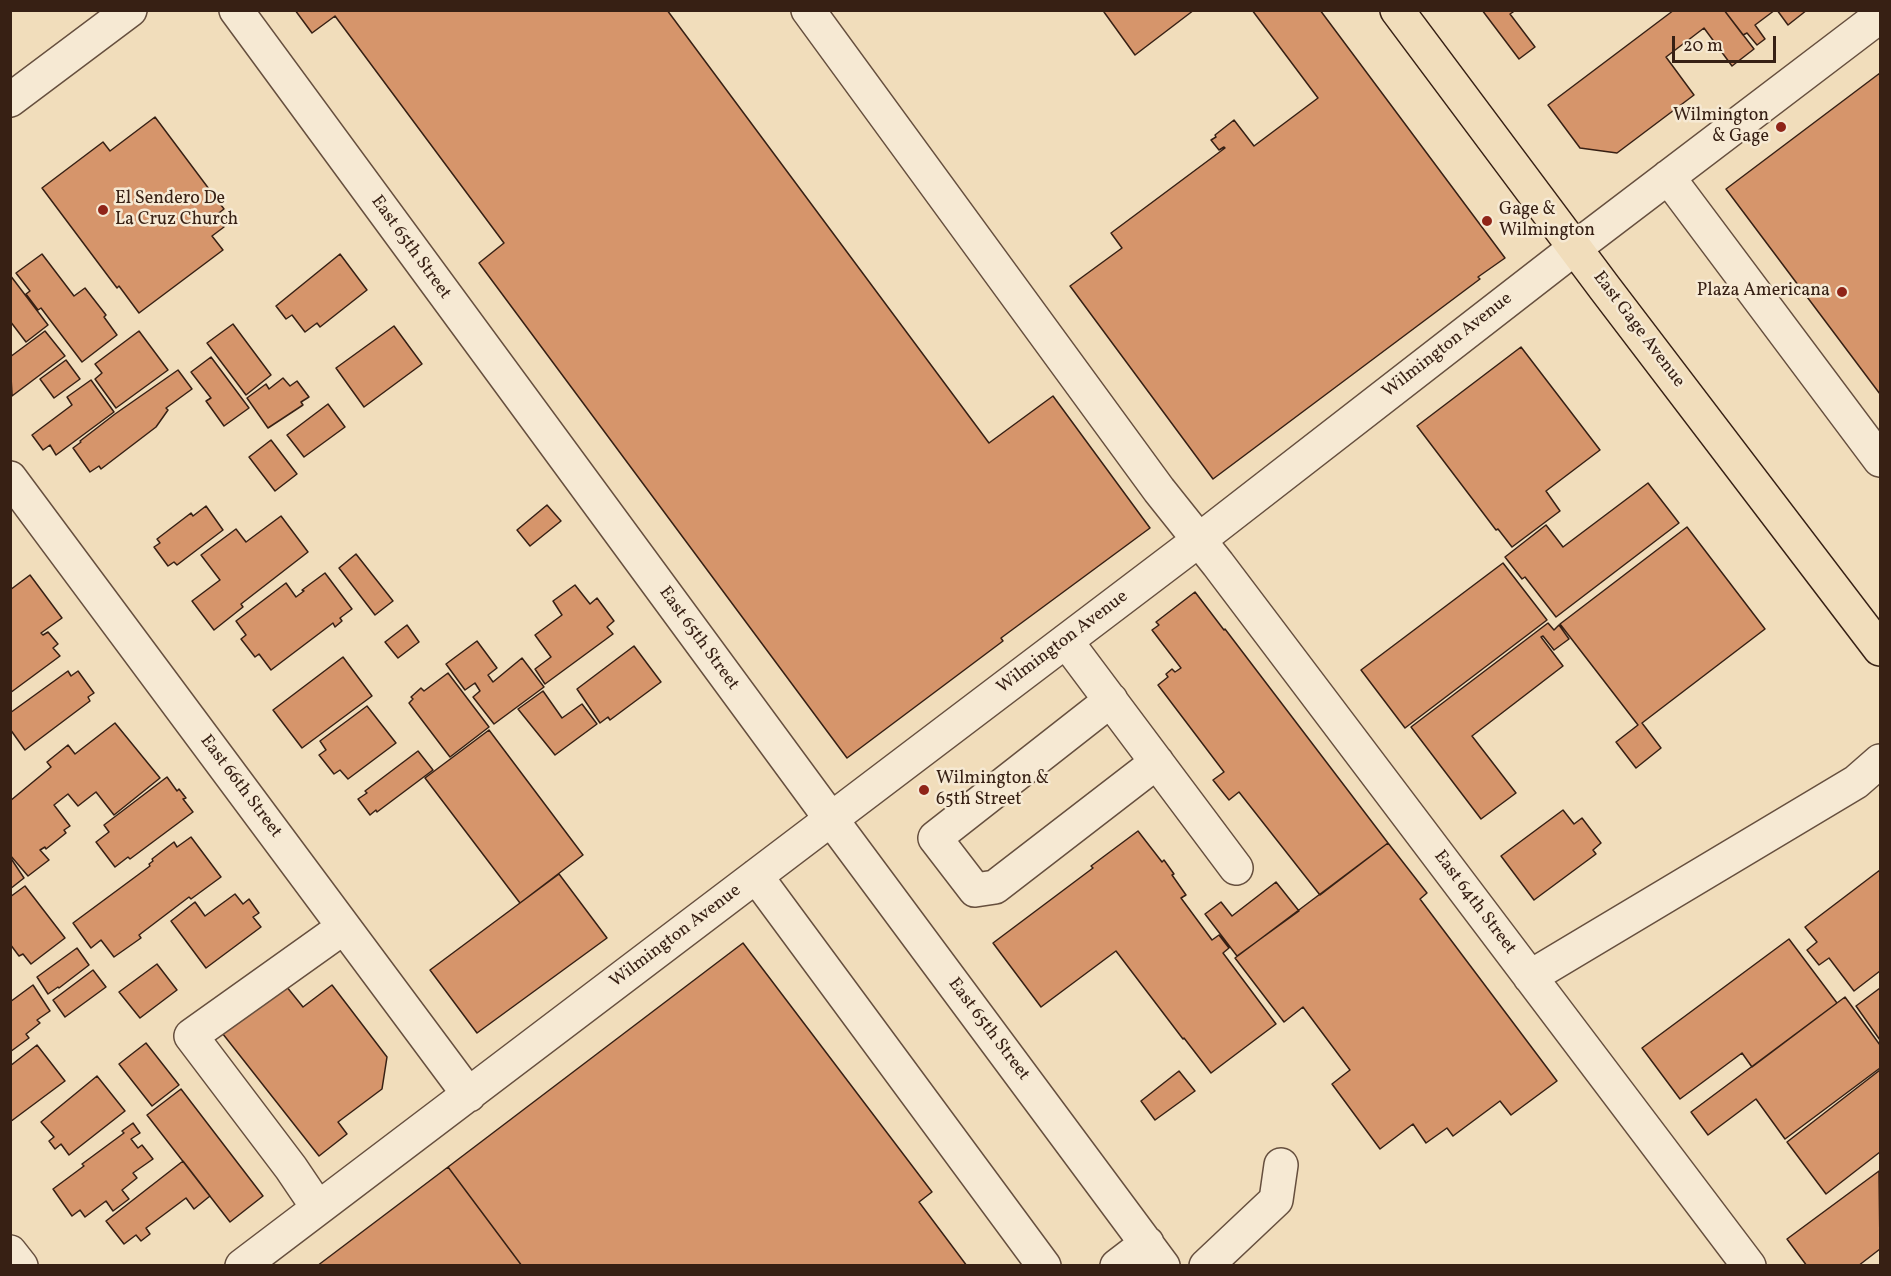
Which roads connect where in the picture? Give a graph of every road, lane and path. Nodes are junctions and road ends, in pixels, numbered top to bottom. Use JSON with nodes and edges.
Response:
{"nodes":[{"id":1,"x":129,"y":10,"type":"edge"},
{"id":2,"x":236,"y":10,"type":"edge"},
{"id":3,"x":808,"y":10,"type":"edge"},
{"id":4,"x":1397,"y":10,"type":"edge"},
{"id":5,"x":1881,"y":16,"type":"edge"},
{"id":6,"x":10,"y":100,"type":"edge"},
{"id":7,"x":1668,"y":177,"type":"junction"},
{"id":8,"x":1575,"y":248,"type":"junction"},
{"id":9,"x":1881,"y":460,"type":"edge"},
{"id":10,"x":10,"y":478,"type":"edge"},
{"id":11,"x":1199,"y":540,"type":"junction"},
{"id":12,"x":1066,"y":640,"type":"junction"},
{"id":13,"x":1881,"y":649,"type":"edge"},
{"id":14,"x":1111,"y":700,"type":"junction"},
{"id":15,"x":1881,"y":761,"type":"edge"},
{"id":16,"x":1157,"y":762,"type":"junction"},
{"id":17,"x":831,"y":819,"type":"junction"},
{"id":18,"x":1236,"y":868,"type":"dead end"},
{"id":19,"x":756,"y":876,"type":"junction"},
{"id":20,"x":344,"y":927,"type":"junction"},
{"id":21,"x":1530,"y":977,"type":"junction"},
{"id":22,"x":469,"y":1095,"type":"junction"},
{"id":23,"x":1281,"y":1166,"type":"dead end"},
{"id":24,"x":318,"y":1208,"type":"junction"},
{"id":25,"x":10,"y":1252,"type":"edge"},
{"id":26,"x":1155,"y":1254,"type":"edge"},
{"id":27,"x":21,"y":1266,"type":"edge"},
{"id":28,"x":242,"y":1266,"type":"edge"},
{"id":29,"x":1044,"y":1266,"type":"edge"},
{"id":30,"x":1117,"y":1266,"type":"edge"},
{"id":31,"x":1206,"y":1266,"type":"edge"},
{"id":32,"x":1749,"y":1266,"type":"edge"}],
"edges":[{"from":1,"to":6,"type":"street"},
{"from":2,"to":17,"type":"street","name":"East 65th Street"},
{"from":3,"to":11,"type":"street","name":"East 64th Street"},
{"from":4,"to":8,"type":"main road","name":"East Gage Avenue"},
{"from":5,"to":7,"type":"street","name":"Wilmington Avenue"},
{"from":7,"to":8,"type":"street","name":"Wilmington Avenue"},
{"from":7,"to":9,"type":"street"},
{"from":8,"to":11,"type":"street","name":"Wilmington Avenue"},
{"from":8,"to":13,"type":"main road","name":"East Gage Avenue"},
{"from":10,"to":20,"type":"street","name":"East 66th Street"},
{"from":11,"to":12,"type":"street","name":"Wilmington Avenue"},
{"from":11,"to":21,"type":"street","name":"East 64th Street"},
{"from":12,"to":14,"type":"street"},
{"from":12,"to":17,"type":"street","name":"Wilmington Avenue"},
{"from":14,"to":16,"type":"street"},
{"from":14,"to":16,"type":"street"},
{"from":15,"to":21,"type":"street"},
{"from":16,"to":18,"type":"street"},
{"from":17,"to":19,"type":"street","name":"Wilmington Avenue"},
{"from":17,"to":26,"type":"street","name":"East 65th Street"},
{"from":19,"to":22,"type":"street","name":"Wilmington Avenue"},
{"from":19,"to":29,"type":"street"},
{"from":20,"to":22,"type":"street","name":"East 66th Street"},
{"from":20,"to":24,"type":"street"},
{"from":21,"to":32,"type":"street","name":"East 64th Street"},
{"from":22,"to":24,"type":"street","name":"Wilmington Avenue"},
{"from":23,"to":31,"type":"street"},
{"from":24,"to":28,"type":"street","name":"Wilmington Avenue"},
{"from":25,"to":27,"type":"street"},
{"from":26,"to":30,"type":"street"}]}
